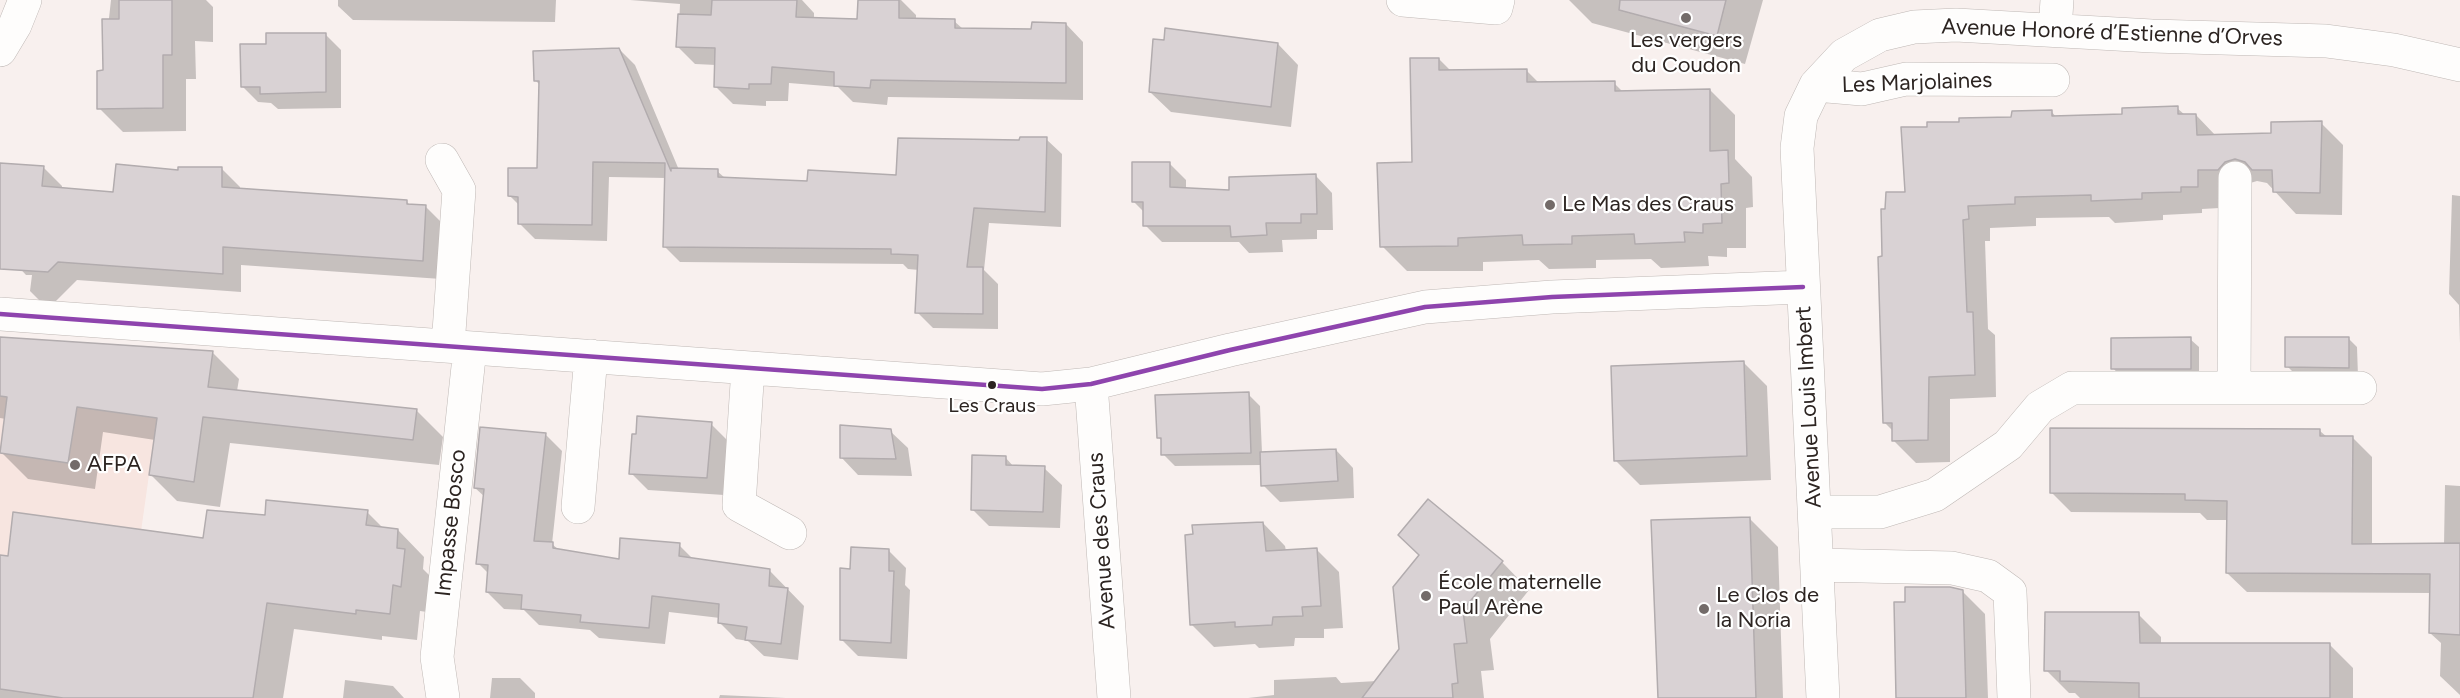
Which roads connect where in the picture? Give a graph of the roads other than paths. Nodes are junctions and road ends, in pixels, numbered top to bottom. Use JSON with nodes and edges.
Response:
{"nodes":[{"id":1,"x":25,"y":0,"type":"edge"},
{"id":2,"x":1403,"y":0,"type":"edge"},
{"id":3,"x":1498,"y":0,"type":"edge"},
{"id":4,"x":2056,"y":15,"type":"edge"},
{"id":5,"x":0,"y":50,"type":"edge"},
{"id":6,"x":2460,"y":65,"type":"edge"},
{"id":7,"x":2053,"y":80,"type":"dead end"},
{"id":8,"x":1816,"y":85,"type":"junction"},
{"id":9,"x":1801,"y":116,"type":"joint"},
{"id":10,"x":442,"y":160,"type":"dead end"},
{"id":11,"x":2235,"y":178,"type":"dead end"},
{"id":12,"x":1803,"y":287,"type":"junction"},
{"id":13,"x":0,"y":314,"type":"edge"},
{"id":14,"x":459,"y":347,"type":"junction"},
{"id":15,"x":591,"y":356,"type":"junction"},
{"id":16,"x":748,"y":368,"type":"junction"},
{"id":17,"x":1091,"y":384,"type":"junction"},
{"id":18,"x":2234,"y":388,"type":"junction"},
{"id":19,"x":2360,"y":388,"type":"dead end"},
{"id":20,"x":578,"y":507,"type":"dead end"},
{"id":21,"x":1815,"y":512,"type":"junction"},
{"id":22,"x":790,"y":533,"type":"dead end"},
{"id":23,"x":1817,"y":565,"type":"junction"},
{"id":24,"x":442,"y":698,"type":"edge"},
{"id":25,"x":1114,"y":698,"type":"edge"},
{"id":26,"x":1823,"y":698,"type":"edge"},
{"id":27,"x":2014,"y":698,"type":"edge"}],
"edges":[{"from":1,"to":5,"type":"street"},
{"from":2,"to":3,"type":"street"},
{"from":4,"to":6,"type":"street","name":"Avenue Honoré d’Estienne d’Orves"},
{"from":4,"to":8,"type":"street","name":"Avenue Honoré d’Estienne d’Orves"},
{"from":7,"to":8,"type":"street","name":"Les Marjolaines"},
{"from":8,"to":9,"type":"street","name":"Avenue Honoré d’Estienne d’Orves"},
{"from":9,"to":12,"type":"street","name":"Avenue Louis Imbert"},
{"from":10,"to":14,"type":"street","name":"Impasse Bosco"},
{"from":11,"to":18,"type":"street"},
{"from":12,"to":17,"type":"street"},
{"from":12,"to":21,"type":"street","name":"Avenue Louis Imbert"},
{"from":13,"to":14,"type":"street"},
{"from":14,"to":15,"type":"street"},
{"from":14,"to":24,"type":"street","name":"Impasse Bosco"},
{"from":15,"to":16,"type":"street"},
{"from":15,"to":20,"type":"street"},
{"from":16,"to":17,"type":"street"},
{"from":16,"to":22,"type":"street"},
{"from":17,"to":25,"type":"street","name":"Avenue des Craus"},
{"from":18,"to":19,"type":"street"},
{"from":18,"to":21,"type":"street"},
{"from":21,"to":23,"type":"street","name":"Avenue Louis Imbert"},
{"from":23,"to":26,"type":"street","name":"Avenue Louis Imbert"},
{"from":23,"to":27,"type":"street"}]}
